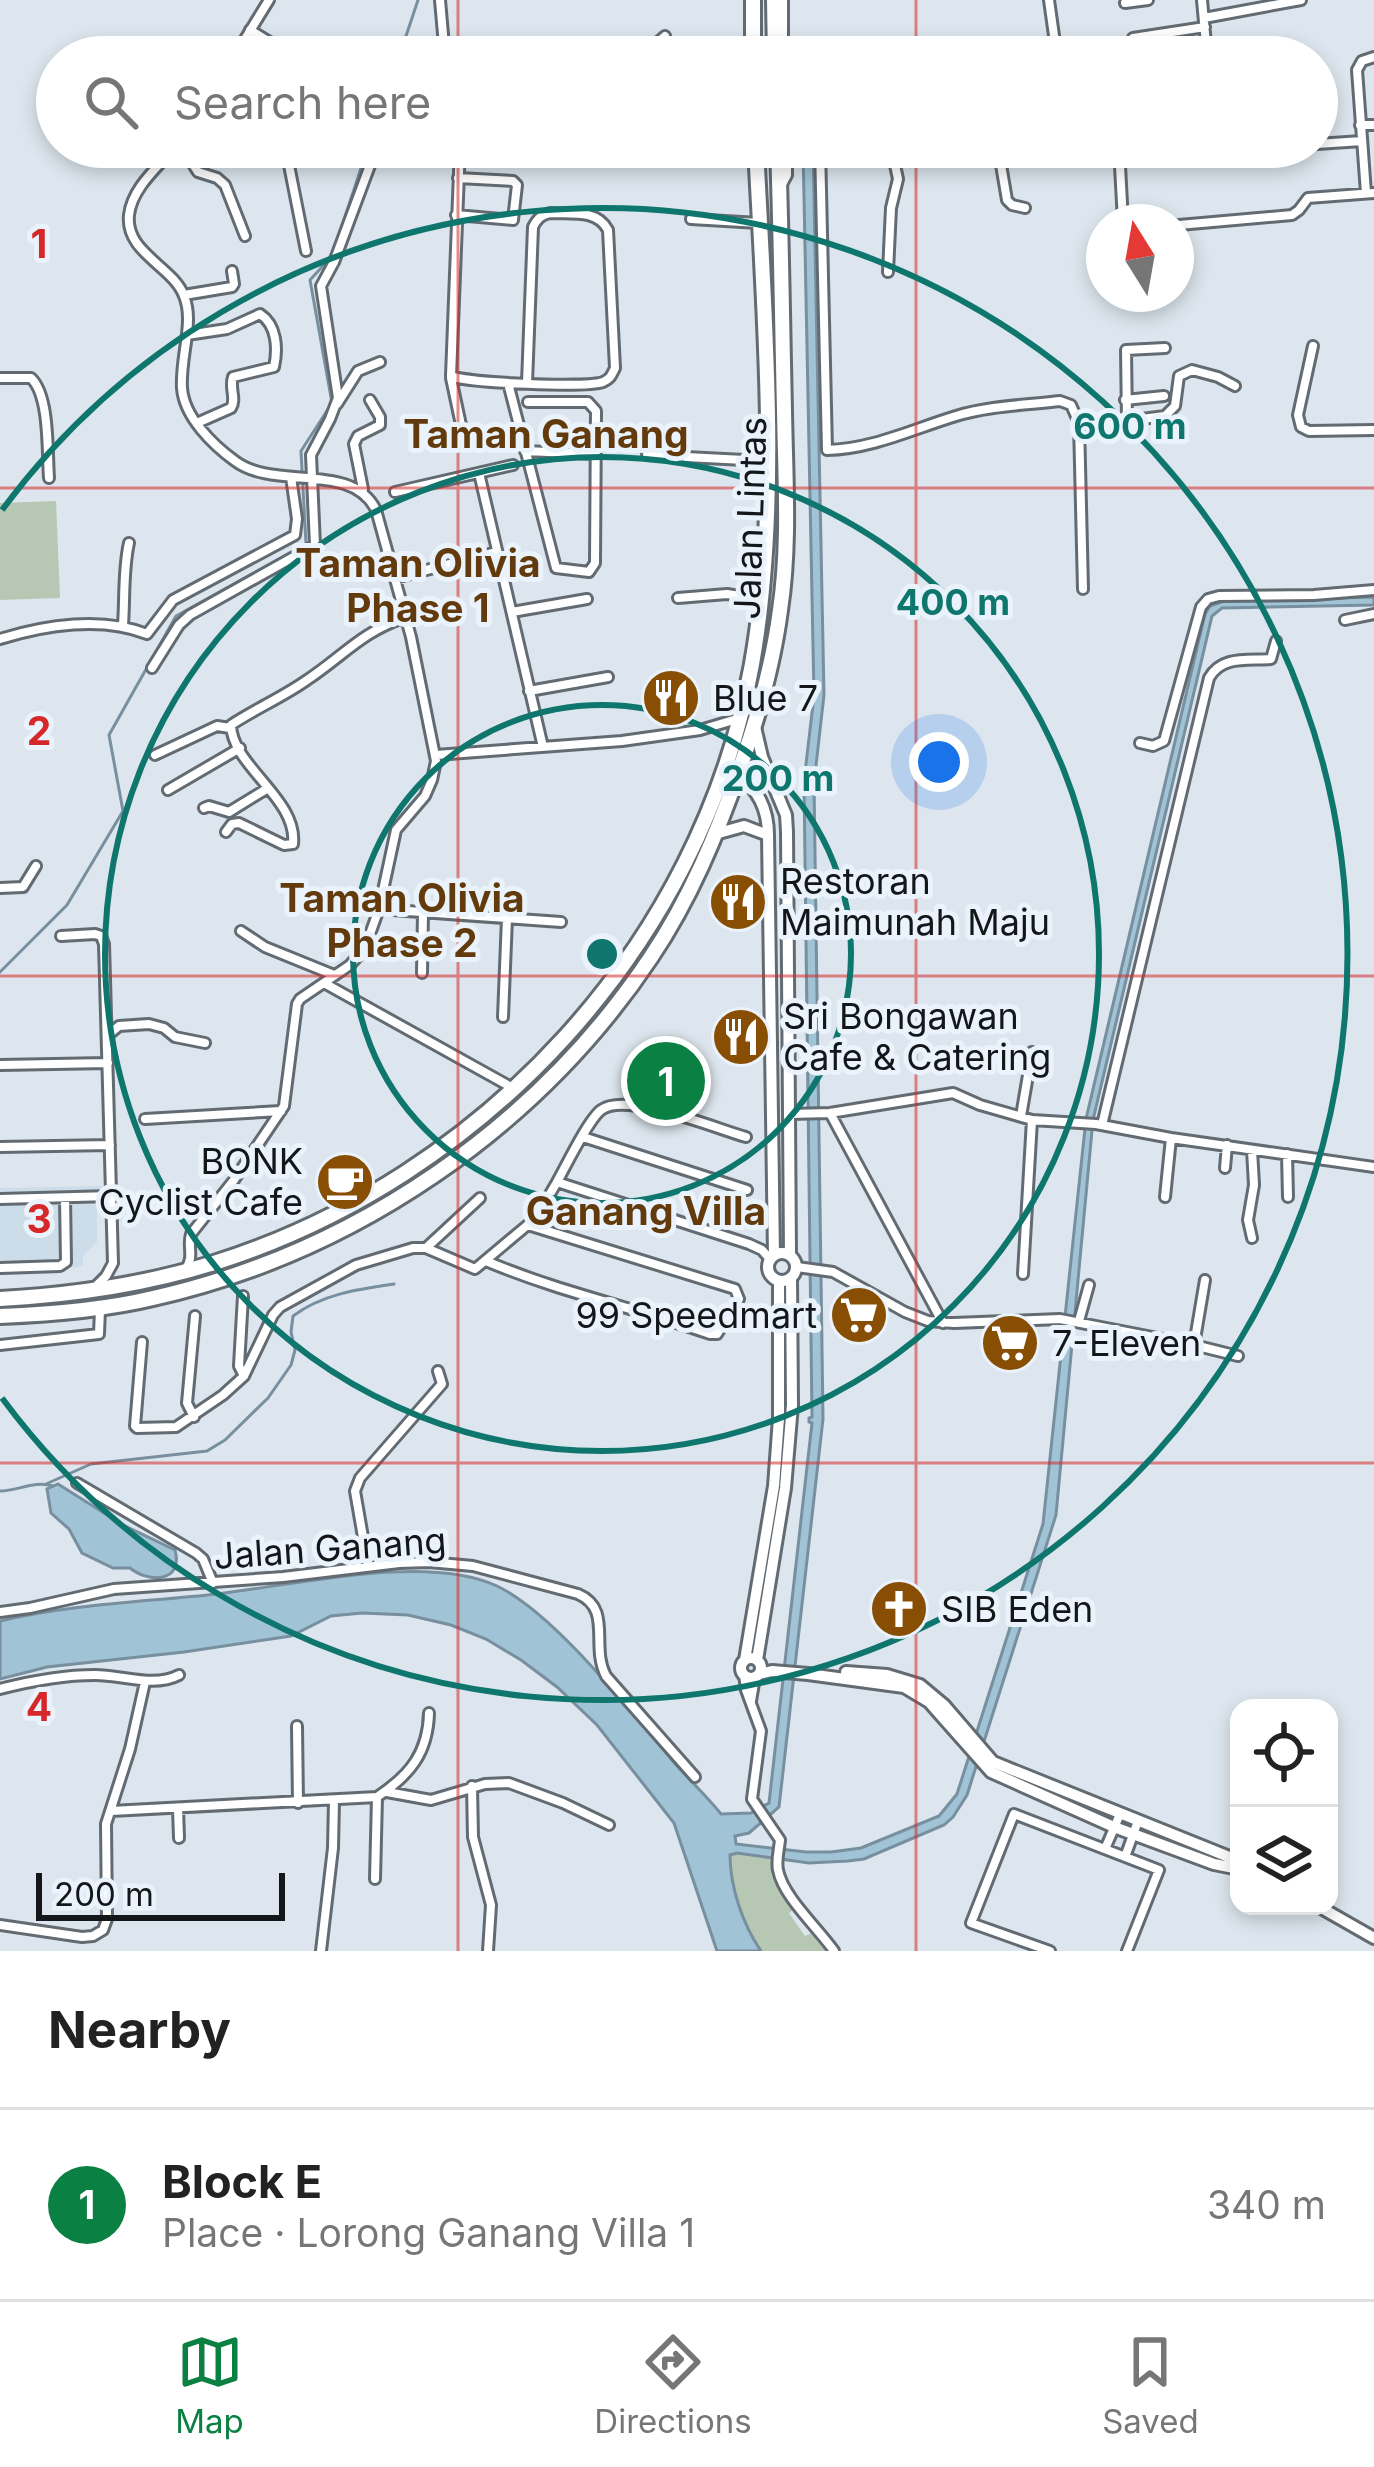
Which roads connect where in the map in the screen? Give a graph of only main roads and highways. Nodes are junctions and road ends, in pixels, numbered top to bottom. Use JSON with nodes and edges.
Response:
{"nodes":[{"id":1,"x":753,"y":0,"type":"edge"},
{"id":2,"x":769,"y":0,"type":"edge"},
{"id":3,"x":753,"y":20,"type":"junction"},
{"id":4,"x":753,"y":36,"type":"edge"},
{"id":5,"x":773,"y":36,"type":"edge"},
{"id":6,"x":757,"y":168,"type":"edge"},
{"id":7,"x":780,"y":168,"type":"edge"},
{"id":8,"x":781,"y":603,"type":"junction"},
{"id":9,"x":753,"y":652,"type":"junction"},
{"id":10,"x":731,"y":771,"type":"junction"},
{"id":11,"x":485,"y":1116,"type":"junction"},
{"id":12,"x":498,"y":1127,"type":"junction"},
{"id":13,"x":0,"y":1299,"type":"edge"},
{"id":14,"x":0,"y":1316,"type":"edge"}],
"edges":[{"from":1,"to":3,"type":"highway"},
{"from":2,"to":3,"type":"highway"},
{"from":2,"to":5,"type":"highway"},
{"from":3,"to":4,"type":"highway"},
{"from":6,"to":9,"type":"highway","name":"Jalan Lintas"},
{"from":7,"to":8,"type":"highway","name":"Jalan Lintas"},
{"from":8,"to":9,"type":"highway"},
{"from":8,"to":10,"type":"highway","name":"Jalan Lintas"},
{"from":9,"to":10,"type":"highway","name":"Jalan Lintas"},
{"from":10,"to":11,"type":"highway","name":"Jalan Lintas"},
{"from":10,"to":12,"type":"highway","name":"Jalan Lintas"},
{"from":11,"to":12,"type":"highway"},
{"from":11,"to":13,"type":"highway","name":"Jalan Lintas"},
{"from":12,"to":14,"type":"highway","name":"Jalan Lintas"}]}
